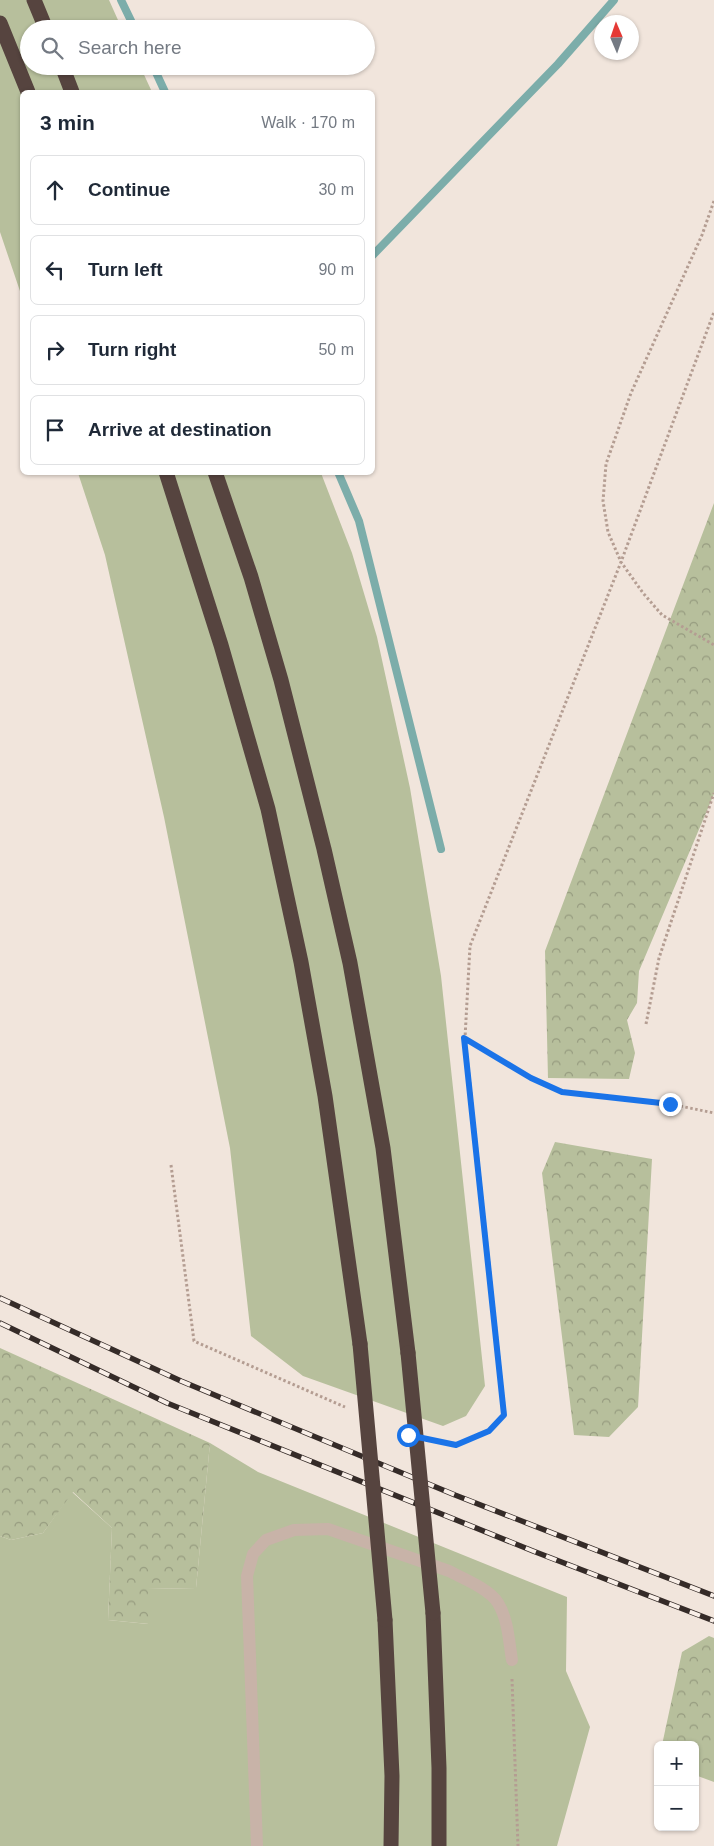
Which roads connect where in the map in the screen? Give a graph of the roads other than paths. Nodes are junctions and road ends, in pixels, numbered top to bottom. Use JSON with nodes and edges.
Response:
{"nodes":[{"id":1,"x":34,"y":0,"type":"edge"},
{"id":2,"x":42,"y":20,"type":"edge"},
{"id":3,"x":0,"y":23,"type":"edge"},
{"id":4,"x":20,"y":72,"type":"edge"},
{"id":5,"x":21,"y":75,"type":"edge"},
{"id":6,"x":65,"y":75,"type":"edge"},
{"id":7,"x":27,"y":90,"type":"edge"},
{"id":8,"x":71,"y":90,"type":"edge"},
{"id":9,"x":167,"y":475,"type":"edge"},
{"id":10,"x":217,"y":475,"type":"edge"},
{"id":11,"x":512,"y":1660,"type":"road end"},
{"id":12,"x":257,"y":1846,"type":"edge"},
{"id":13,"x":391,"y":1846,"type":"edge"},
{"id":14,"x":439,"y":1846,"type":"edge"}],
"edges":[{"from":1,"to":2,"type":"highway"},
{"from":3,"to":4,"type":"highway"},
{"from":5,"to":7,"type":"highway"},
{"from":6,"to":8,"type":"highway"},
{"from":9,"to":13,"type":"highway","bridge":true},
{"from":10,"to":14,"type":"highway","bridge":true},
{"from":11,"to":12,"type":"street"}]}
